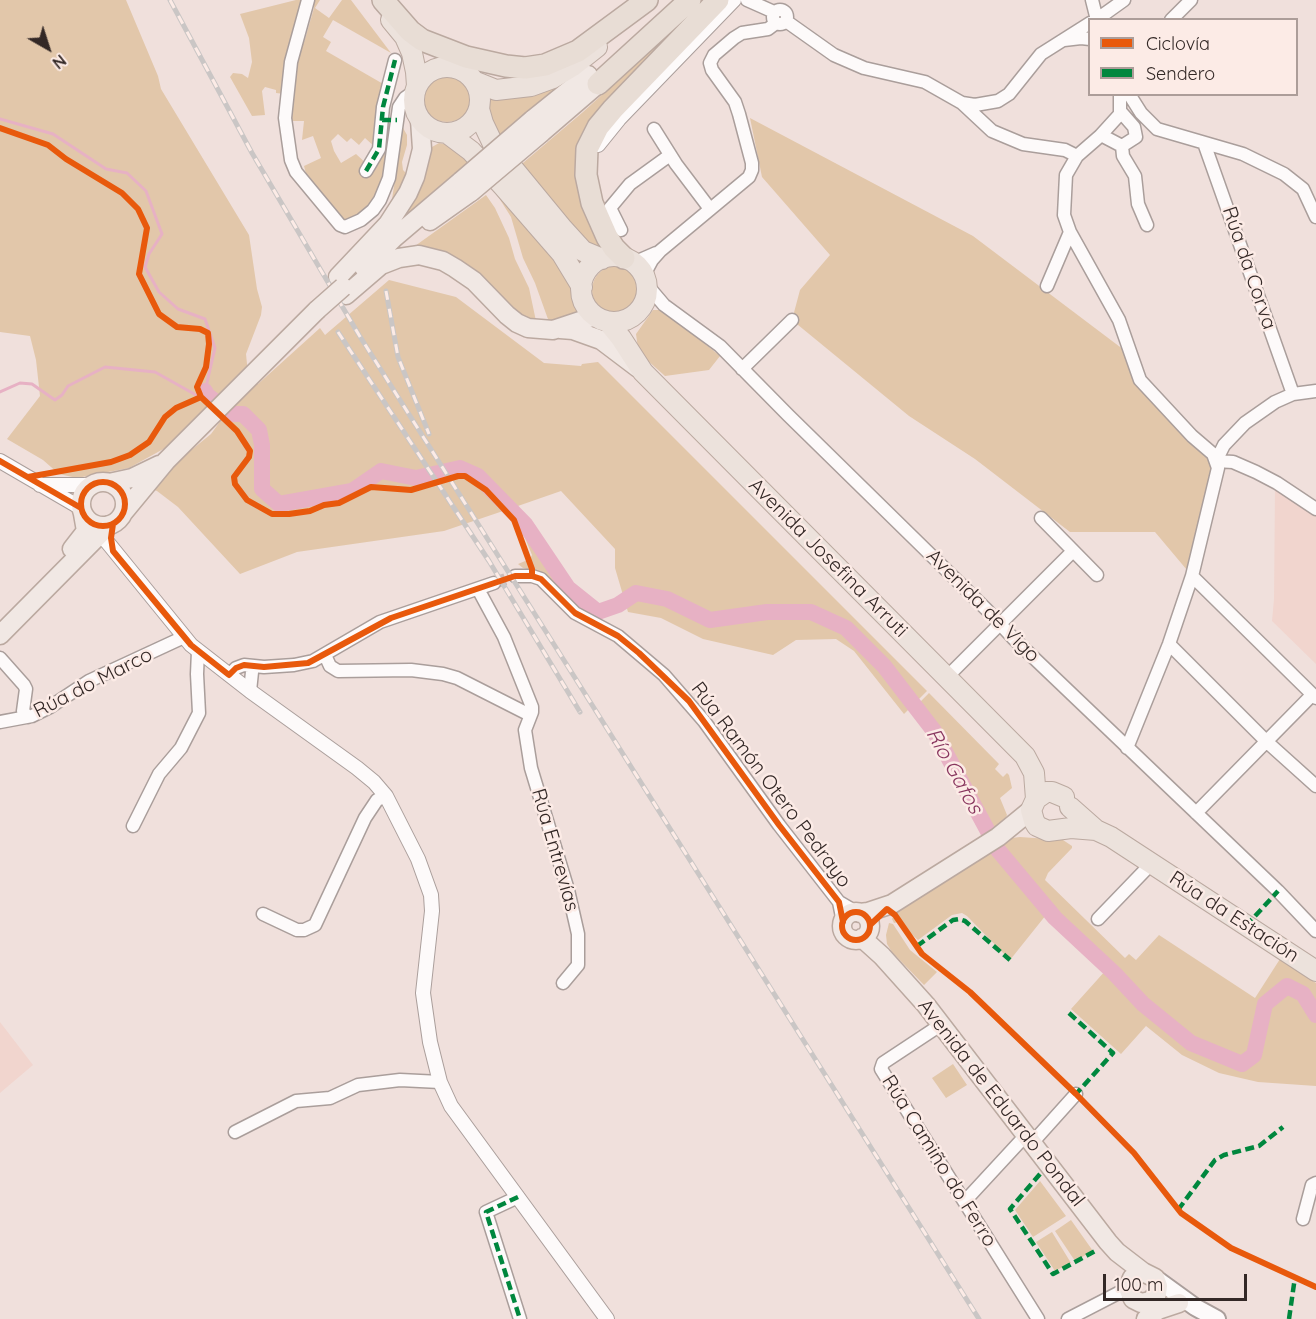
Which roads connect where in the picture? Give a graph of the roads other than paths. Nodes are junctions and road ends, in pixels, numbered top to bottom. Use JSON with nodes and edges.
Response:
{"nodes":[{"id":1,"x":308,"y":0,"type":"edge"},
{"id":2,"x":375,"y":0,"type":"edge"},
{"id":3,"x":382,"y":0,"type":"edge"},
{"id":4,"x":670,"y":0,"type":"edge"},
{"id":5,"x":690,"y":0,"type":"edge"},
{"id":6,"x":717,"y":0,"type":"edge"},
{"id":7,"x":734,"y":0,"type":"edge"},
{"id":8,"x":747,"y":0,"type":"edge"},
{"id":9,"x":792,"y":0,"type":"edge"},
{"id":10,"x":1092,"y":0,"type":"edge"},
{"id":11,"x":1124,"y":0,"type":"edge"},
{"id":12,"x":1191,"y":0,"type":"edge"},
{"id":13,"x":640,"y":6,"type":"edge"},
{"id":14,"x":777,"y":15,"type":"junction"},
{"id":15,"x":1096,"y":18,"type":"edge"},
{"id":16,"x":1097,"y":18,"type":"edge"},
{"id":17,"x":1173,"y":18,"type":"edge"},
{"id":18,"x":1088,"y":24,"type":"edge"},
{"id":19,"x":405,"y":38,"type":"junction"},
{"id":20,"x":1088,"y":39,"type":"edge"},
{"id":21,"x":1063,"y":40,"type":"junction"},
{"id":22,"x":394,"y":60,"type":"dead end"},
{"id":23,"x":456,"y":68,"type":"junction"},
{"id":24,"x":593,"y":79,"type":"junction"},
{"id":25,"x":476,"y":82,"type":"junction"},
{"id":26,"x":416,"y":88,"type":"junction"},
{"id":27,"x":1120,"y":96,"type":"edge"},
{"id":28,"x":1130,"y":96,"type":"edge"},
{"id":29,"x":962,"y":103,"type":"junction"},
{"id":30,"x":479,"y":109,"type":"junction"},
{"id":31,"x":1120,"y":111,"type":"junction"},
{"id":32,"x":382,"y":120,"type":"junction"},
{"id":33,"x":397,"y":120,"type":"junction"},
{"id":34,"x":420,"y":120,"type":"junction"},
{"id":35,"x":654,"y":129,"type":"dead end"},
{"id":36,"x":447,"y":133,"type":"junction"},
{"id":37,"x":1101,"y":135,"type":"junction"},
{"id":38,"x":1204,"y":143,"type":"junction"},
{"id":39,"x":1122,"y":146,"type":"junction"},
{"id":40,"x":1225,"y":149,"type":"junction"},
{"id":41,"x":670,"y":155,"type":"junction"},
{"id":42,"x":1077,"y":156,"type":"junction"},
{"id":43,"x":1210,"y":160,"type":"junction"},
{"id":44,"x":366,"y":171,"type":"dead end"},
{"id":45,"x":587,"y":184,"type":"junction"},
{"id":46,"x":710,"y":209,"type":"junction"},
{"id":47,"x":1316,"y":217,"type":"edge"},
{"id":48,"x":1147,"y":225,"type":"dead end"},
{"id":49,"x":621,"y":230,"type":"dead end"},
{"id":50,"x":1070,"y":232,"type":"junction"},
{"id":51,"x":602,"y":259,"type":"junction"},
{"id":52,"x":637,"y":270,"type":"junction"},
{"id":53,"x":342,"y":286,"type":"junction"},
{"id":54,"x":582,"y":286,"type":"junction"},
{"id":55,"x":1047,"y":286,"type":"dead end"},
{"id":56,"x":633,"y":317,"type":"junction"},
{"id":57,"x":601,"y":319,"type":"junction"},
{"id":58,"x":792,"y":320,"type":"dead end"},
{"id":59,"x":550,"y":330,"type":"junction"},
{"id":60,"x":634,"y":360,"type":"junction"},
{"id":61,"x":742,"y":369,"type":"junction"},
{"id":62,"x":1316,"y":390,"type":"edge"},
{"id":63,"x":1293,"y":394,"type":"junction"},
{"id":64,"x":0,"y":461,"type":"edge"},
{"id":65,"x":166,"y":461,"type":"junction"},
{"id":66,"x":1216,"y":461,"type":"junction"},
{"id":67,"x":40,"y":484,"type":"junction"},
{"id":68,"x":100,"y":484,"type":"junction"},
{"id":69,"x":1316,"y":509,"type":"edge"},
{"id":70,"x":1041,"y":518,"type":"dead end"},
{"id":71,"x":103,"y":527,"type":"junction"},
{"id":72,"x":1073,"y":551,"type":"junction"},
{"id":73,"x":1097,"y":575,"type":"dead end"},
{"id":74,"x":515,"y":576,"type":"tunnel mouth"},
{"id":75,"x":1192,"y":576,"type":"junction"},
{"id":76,"x":494,"y":583,"type":"tunnel mouth"},
{"id":77,"x":478,"y":588,"type":"junction"},
{"id":78,"x":0,"y":620,"type":"edge"},
{"id":79,"x":1000,"y":624,"type":"junction"},
{"id":80,"x":0,"y":635,"type":"edge"},
{"id":81,"x":184,"y":637,"type":"junction"},
{"id":82,"x":0,"y":641,"type":"edge"},
{"id":83,"x":1169,"y":644,"type":"junction"},
{"id":84,"x":198,"y":651,"type":"junction"},
{"id":85,"x":325,"y":655,"type":"junction"},
{"id":86,"x":0,"y":658,"type":"edge"},
{"id":87,"x":214,"y":663,"type":"junction"},
{"id":88,"x":253,"y":668,"type":"junction"},
{"id":89,"x":231,"y":676,"type":"junction"},
{"id":90,"x":947,"y":677,"type":"junction"},
{"id":91,"x":250,"y":691,"type":"junction"},
{"id":92,"x":1314,"y":696,"type":"edge"},
{"id":93,"x":532,"y":712,"type":"junction"},
{"id":94,"x":28,"y":717,"type":"junction"},
{"id":95,"x":0,"y":722,"type":"edge"},
{"id":96,"x":1267,"y":742,"type":"junction"},
{"id":97,"x":1127,"y":747,"type":"junction"},
{"id":98,"x":1025,"y":756,"type":"junction"},
{"id":99,"x":1316,"y":786,"type":"edge"},
{"id":100,"x":386,"y":796,"type":"junction"},
{"id":101,"x":1067,"y":802,"type":"junction"},
{"id":102,"x":1034,"y":804,"type":"junction"},
{"id":103,"x":1196,"y":813,"type":"junction"},
{"id":104,"x":133,"y":826,"type":"dead end"},
{"id":105,"x":1050,"y":829,"type":"junction"},
{"id":106,"x":1096,"y":830,"type":"junction"},
{"id":107,"x":998,"y":837,"type":"junction"},
{"id":108,"x":1151,"y":864,"type":"junction"},
{"id":109,"x":263,"y":914,"type":"dead end"},
{"id":110,"x":1098,"y":919,"type":"dead end"},
{"id":111,"x":860,"y":923,"type":"junction"},
{"id":112,"x":1316,"y":931,"type":"edge"},
{"id":113,"x":1314,"y":967,"type":"edge"},
{"id":114,"x":563,"y":983,"type":"dead end"},
{"id":115,"x":942,"y":1024,"type":"junction"},
{"id":116,"x":440,"y":1082,"type":"junction"},
{"id":117,"x":1076,"y":1094,"type":"dead end"},
{"id":118,"x":235,"y":1132,"type":"dead end"},
{"id":119,"x":1029,"y":1139,"type":"junction"},
{"id":120,"x":1316,"y":1183,"type":"edge"},
{"id":121,"x":518,"y":1197,"type":"junction"},
{"id":122,"x":965,"y":1201,"type":"junction"},
{"id":123,"x":1303,"y":1219,"type":"dead end"},
{"id":124,"x":1143,"y":1295,"type":"edge"},
{"id":125,"x":1187,"y":1305,"type":"junction"},
{"id":126,"x":520,"y":1319,"type":"edge"},
{"id":127,"x":607,"y":1319,"type":"edge"},
{"id":128,"x":1038,"y":1319,"type":"edge"},
{"id":129,"x":1068,"y":1319,"type":"edge"},
{"id":130,"x":1137,"y":1319,"type":"edge"},
{"id":131,"x":1217,"y":1319,"type":"edge"}],
"edges":[{"from":1,"to":33,"type":"street"},
{"from":2,"to":19,"type":"highway"},
{"from":3,"to":13,"type":"highway"},
{"from":4,"to":24,"type":"highway"},
{"from":5,"to":24,"type":"highway"},
{"from":6,"to":45,"type":"highway"},
{"from":7,"to":45,"type":"street"},
{"from":8,"to":14,"type":"street"},
{"from":9,"to":14,"type":"street"},
{"from":10,"to":15,"type":"street"},
{"from":11,"to":16,"type":"street"},
{"from":12,"to":17,"type":"street"},
{"from":13,"to":25,"type":"highway"},
{"from":14,"to":29,"type":"street"},
{"from":14,"to":46,"type":"street"},
{"from":18,"to":21,"type":"street"},
{"from":19,"to":23,"type":"highway"},
{"from":19,"to":26,"type":"highway"},
{"from":20,"to":21,"type":"street"},
{"from":21,"to":29,"type":"street"},
{"from":22,"to":32,"type":"street"},
{"from":23,"to":25,"type":"highway"},
{"from":23,"to":26,"type":"highway"},
{"from":24,"to":53,"type":"main road","bridge":true},
{"from":25,"to":30,"type":"highway"},
{"from":26,"to":33,"type":"street"},
{"from":26,"to":34,"type":"highway"},
{"from":27,"to":31,"type":"street"},
{"from":28,"to":38,"type":"street"},
{"from":29,"to":42,"type":"street"},
{"from":30,"to":36,"type":"highway"},
{"from":30,"to":51,"type":"highway"},
{"from":31,"to":37,"type":"street"},
{"from":31,"to":39,"type":"street"},
{"from":32,"to":33,"type":"street"},
{"from":32,"to":44,"type":"street"},
{"from":34,"to":36,"type":"highway"},
{"from":34,"to":53,"type":"main road"},
{"from":35,"to":41,"type":"street"},
{"from":36,"to":54,"type":"highway"},
{"from":37,"to":39,"type":"street"},
{"from":37,"to":42,"type":"street"},
{"from":38,"to":40,"type":"street"},
{"from":38,"to":43,"type":"street","name":"Rúa da Corva"},
{"from":39,"to":48,"type":"street"},
{"from":40,"to":43,"type":"street"},
{"from":40,"to":47,"type":"street"},
{"from":41,"to":46,"type":"street"},
{"from":41,"to":49,"type":"street"},
{"from":42,"to":50,"type":"street"},
{"from":43,"to":63,"type":"street","name":"Rúa da Corva"},
{"from":45,"to":52,"type":"highway"},
{"from":46,"to":52,"type":"street"},
{"from":50,"to":55,"type":"street"},
{"from":50,"to":66,"type":"street"},
{"from":51,"to":52,"type":"highway"},
{"from":51,"to":54,"type":"highway"},
{"from":52,"to":56,"type":"highway"},
{"from":52,"to":61,"type":"street","name":"Avenida de Vigo"},
{"from":53,"to":59,"type":"main road"},
{"from":53,"to":65,"type":"main road"},
{"from":54,"to":57,"type":"highway"},
{"from":56,"to":57,"type":"highway"},
{"from":56,"to":60,"type":"highway"},
{"from":57,"to":59,"type":"main road"},
{"from":57,"to":60,"type":"highway","name":"Avenida Josefina Arruti"},
{"from":58,"to":61,"type":"street"},
{"from":59,"to":60,"type":"main road"},
{"from":60,"to":90,"type":"highway","name":"Avenida Josefina Arruti"},
{"from":61,"to":79,"type":"street","name":"Avenida de Vigo"},
{"from":62,"to":63,"type":"street"},
{"from":63,"to":66,"type":"street"},
{"from":64,"to":67,"type":"street"},
{"from":65,"to":68,"type":"main road"},
{"from":65,"to":71,"type":"main road"},
{"from":66,"to":69,"type":"street"},
{"from":66,"to":75,"type":"street"},
{"from":67,"to":68,"type":"street"},
{"from":67,"to":71,"type":"street"},
{"from":68,"to":71,"type":"main road"},
{"from":68,"to":71,"type":"main road"},
{"from":70,"to":72,"type":"street"},
{"from":71,"to":78,"type":"main road"},
{"from":71,"to":80,"type":"main road"},
{"from":71,"to":81,"type":"street"},
{"from":71,"to":82,"type":"street"},
{"from":72,"to":73,"type":"street"},
{"from":72,"to":79,"type":"street"},
{"from":74,"to":111,"type":"street","name":"Rúa Ramón Otero Pedrayo"},
{"from":75,"to":83,"type":"street"},
{"from":75,"to":92,"type":"street"},
{"from":76,"to":77,"type":"street"},
{"from":77,"to":85,"type":"street"},
{"from":77,"to":93,"type":"street","name":"Rúa Entrevías"},
{"from":79,"to":90,"type":"street"},
{"from":79,"to":97,"type":"street","name":"Avenida de Vigo"},
{"from":81,"to":84,"type":"street"},
{"from":81,"to":94,"type":"street","name":"Rúa do Marco"},
{"from":83,"to":96,"type":"street"},
{"from":83,"to":97,"type":"street"},
{"from":84,"to":87,"type":"street"},
{"from":84,"to":104,"type":"street"},
{"from":85,"to":88,"type":"street"},
{"from":85,"to":93,"type":"street"},
{"from":86,"to":94,"type":"street"},
{"from":87,"to":88,"type":"street"},
{"from":87,"to":89,"type":"street"},
{"from":88,"to":89,"type":"street"},
{"from":88,"to":91,"type":"street"},
{"from":89,"to":91,"type":"street"},
{"from":90,"to":98,"type":"highway","name":"Avenida Josefina Arruti"},
{"from":91,"to":100,"type":"street"},
{"from":92,"to":96,"type":"street"},
{"from":93,"to":114,"type":"street","name":"Rúa Entrevías"},
{"from":94,"to":95,"type":"street","name":"Rúa do Marco"},
{"from":96,"to":99,"type":"street"},
{"from":96,"to":103,"type":"street"},
{"from":97,"to":103,"type":"street","name":"Avenida de Vigo"},
{"from":98,"to":101,"type":"highway","name":"Rúa da Estación"},
{"from":98,"to":102,"type":"highway","name":"Avenida Josefina Arruti"},
{"from":100,"to":109,"type":"street"},
{"from":100,"to":116,"type":"street"},
{"from":101,"to":102,"type":"highway"},
{"from":101,"to":105,"type":"highway"},
{"from":101,"to":106,"type":"highway","name":"Rúa da Estación"},
{"from":102,"to":105,"type":"highway"},
{"from":102,"to":107,"type":"main road","name":"Rúa da Estación"},
{"from":103,"to":112,"type":"street","name":"Avenida de Vigo"},
{"from":105,"to":106,"type":"highway","name":"Rúa da Estación"},
{"from":105,"to":107,"type":"main road","name":"Rúa da Estación"},
{"from":106,"to":108,"type":"highway","name":"Rúa da Estación"},
{"from":107,"to":111,"type":"main road","name":"Rúa da Estación"},
{"from":108,"to":110,"type":"street","name":"Rúa da Estación"},
{"from":108,"to":113,"type":"highway","name":"Rúa da Estación"},
{"from":111,"to":115,"type":"main road","name":"Avenida de Eduardo Pondal"},
{"from":115,"to":119,"type":"main road","name":"Avenida de Eduardo Pondal"},
{"from":115,"to":122,"type":"street","name":"Rúa Camiño do Ferro"},
{"from":116,"to":118,"type":"street"},
{"from":116,"to":121,"type":"street"},
{"from":117,"to":119,"type":"street"},
{"from":119,"to":122,"type":"street"},
{"from":119,"to":124,"type":"main road","name":"Avenida de Eduardo Pondal"},
{"from":120,"to":123,"type":"street"},
{"from":121,"to":126,"type":"street"},
{"from":121,"to":127,"type":"street"},
{"from":122,"to":128,"type":"street","name":"Rúa Camiño do Ferro"},
{"from":124,"to":125,"type":"main road","name":"Avenida de Eduardo Pondal"},
{"from":124,"to":125,"type":"main road"},
{"from":124,"to":129,"type":"street"},
{"from":124,"to":130,"type":"main road"},
{"from":125,"to":131,"type":"main road","name":"Avenida de Eduardo Pondal"}]}
